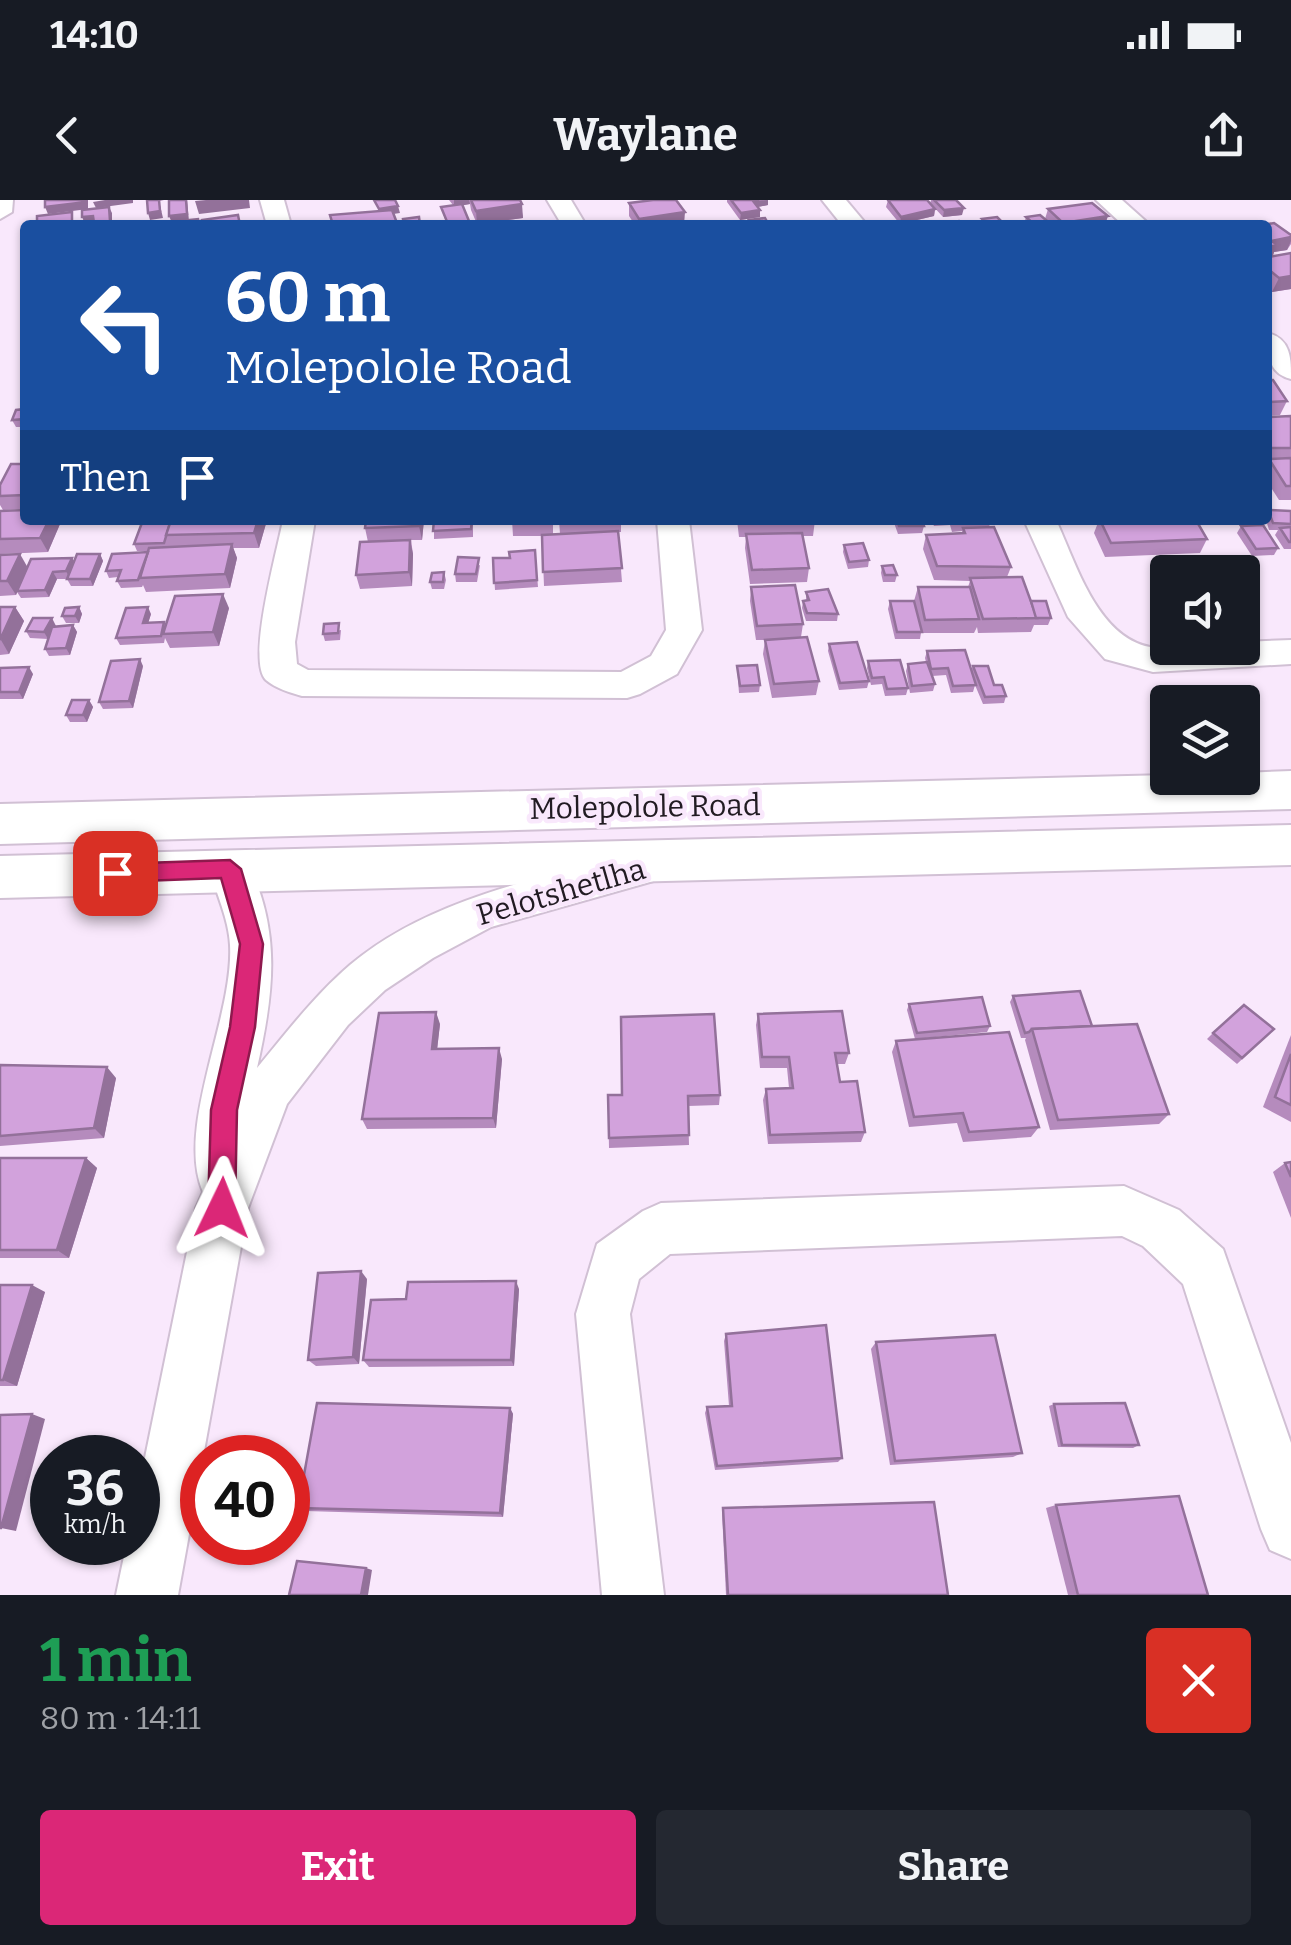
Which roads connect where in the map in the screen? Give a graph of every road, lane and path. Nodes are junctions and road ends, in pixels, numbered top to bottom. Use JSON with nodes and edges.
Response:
{"nodes":[{"id":1,"x":1,"y":200,"type":"edge"},
{"id":2,"x":834,"y":200,"type":"edge"},
{"id":3,"x":1108,"y":200,"type":"edge"},
{"id":4,"x":0,"y":212,"type":"edge"},
{"id":5,"x":851,"y":220,"type":"edge"},
{"id":6,"x":1132,"y":220,"type":"edge"},
{"id":7,"x":1272,"y":345,"type":"edge"},
{"id":8,"x":1291,"y":370,"type":"edge"},
{"id":9,"x":297,"y":525,"type":"edge"},
{"id":10,"x":674,"y":525,"type":"edge"},
{"id":11,"x":1042,"y":525,"type":"edge"},
{"id":12,"x":1291,"y":652,"type":"edge"},
{"id":13,"x":1291,"y":790,"type":"edge"},
{"id":14,"x":0,"y":824,"type":"edge"},
{"id":15,"x":1291,"y":845,"type":"edge"},
{"id":16,"x":662,"y":863,"type":"junction"},
{"id":17,"x":230,"y":869,"type":"junction"},
{"id":18,"x":0,"y":877,"type":"edge"},
{"id":19,"x":222,"y":1208,"type":"junction"},
{"id":20,"x":1291,"y":1529,"type":"edge"},
{"id":21,"x":147,"y":1595,"type":"edge"},
{"id":22,"x":633,"y":1595,"type":"edge"}],
"edges":[{"from":1,"to":4,"type":"street"},
{"from":2,"to":5,"type":"street"},
{"from":3,"to":6,"type":"street"},
{"from":7,"to":8,"type":"street"},
{"from":9,"to":10,"type":"street"},
{"from":11,"to":12,"type":"street"},
{"from":13,"to":14,"type":"main road","name":"Molepolole Road"},
{"from":15,"to":16,"type":"main road","name":"Molepolole Road"},
{"from":16,"to":17,"type":"main road","name":"Molepolole Road"},
{"from":16,"to":19,"type":"street","name":"Pelotshetlha"},
{"from":17,"to":18,"type":"main road","name":"Molepolole Road"},
{"from":17,"to":19,"type":"street"},
{"from":19,"to":21,"type":"street","name":"Pelotshetlha"},
{"from":20,"to":22,"type":"street"}]}
